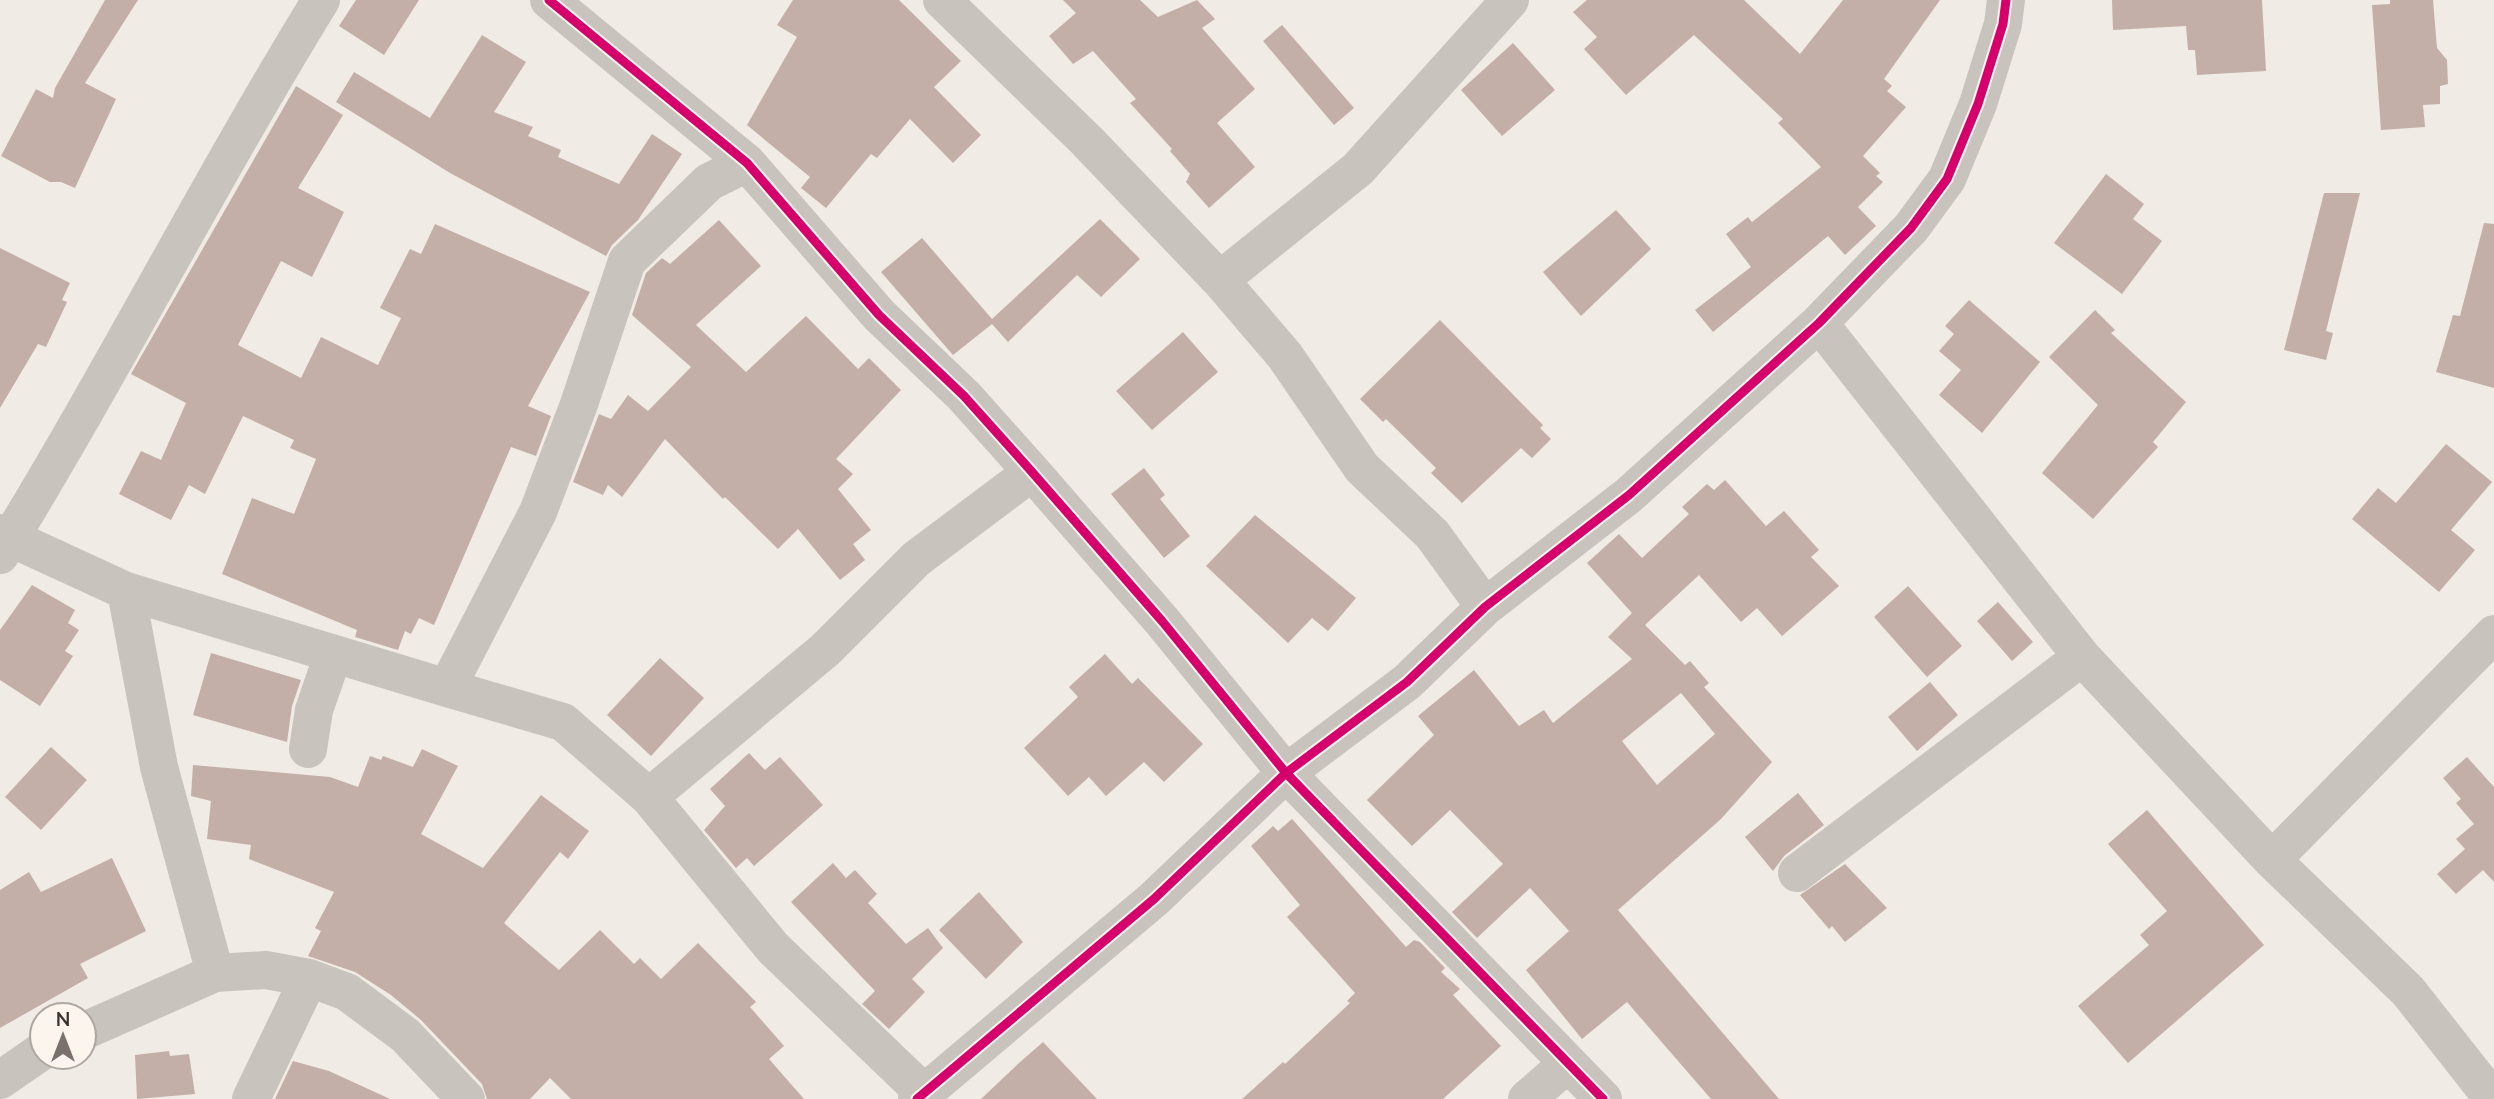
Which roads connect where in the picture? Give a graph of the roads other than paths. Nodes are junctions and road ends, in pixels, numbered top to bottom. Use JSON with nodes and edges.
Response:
{"nodes":[{"id":1,"x":321,"y":0,"type":"edge"},
{"id":2,"x":549,"y":0,"type":"edge"},
{"id":3,"x":942,"y":0,"type":"edge"},
{"id":4,"x":1510,"y":0,"type":"edge"},
{"id":5,"x":2006,"y":0,"type":"edge"},
{"id":6,"x":747,"y":163,"type":"junction"},
{"id":7,"x":1220,"y":280,"type":"junction"},
{"id":8,"x":1819,"y":323,"type":"junction"},
{"id":9,"x":1032,"y":472,"type":"junction"},
{"id":10,"x":3,"y":543,"type":"edge"},
{"id":11,"x":126,"y":591,"type":"junction"},
{"id":12,"x":1485,"y":607,"type":"junction"},
{"id":13,"x":2494,"y":634,"type":"edge"},
{"id":14,"x":333,"y":655,"type":"junction"},
{"id":15,"x":2082,"y":657,"type":"junction"},
{"id":16,"x":447,"y":688,"type":"junction"},
{"id":17,"x":308,"y":749,"type":"dead end"},
{"id":18,"x":1286,"y":773,"type":"junction"},
{"id":19,"x":649,"y":797,"type":"junction"},
{"id":20,"x":2272,"y":860,"type":"junction"},
{"id":21,"x":1797,"y":873,"type":"dead end"},
{"id":22,"x":215,"y":973,"type":"junction"},
{"id":23,"x":309,"y":978,"type":"junction"},
{"id":24,"x":98,"y":1025,"type":"edge"},
{"id":25,"x":28,"y":1061,"type":"edge"},
{"id":26,"x":1567,"y":1064,"type":"junction"},
{"id":27,"x":0,"y":1080,"type":"edge"},
{"id":28,"x":920,"y":1096,"type":"edge"},
{"id":29,"x":251,"y":1099,"type":"edge"},
{"id":30,"x":466,"y":1099,"type":"edge"},
{"id":31,"x":1527,"y":1099,"type":"edge"},
{"id":32,"x":1603,"y":1099,"type":"edge"},
{"id":33,"x":2493,"y":1099,"type":"edge"}],
"edges":[{"from":1,"to":10,"type":"street"},
{"from":2,"to":6,"type":"street"},
{"from":3,"to":7,"type":"street"},
{"from":4,"to":7,"type":"street"},
{"from":5,"to":8,"type":"street"},
{"from":6,"to":9,"type":"street"},
{"from":6,"to":16,"type":"street"},
{"from":7,"to":12,"type":"street"},
{"from":8,"to":12,"type":"street"},
{"from":8,"to":15,"type":"street"},
{"from":9,"to":18,"type":"street"},
{"from":9,"to":19,"type":"street"},
{"from":10,"to":11,"type":"street"},
{"from":11,"to":14,"type":"street"},
{"from":11,"to":22,"type":"street"},
{"from":12,"to":18,"type":"street"},
{"from":13,"to":20,"type":"street"},
{"from":14,"to":16,"type":"street"},
{"from":14,"to":17,"type":"street"},
{"from":15,"to":20,"type":"street"},
{"from":15,"to":21,"type":"street"},
{"from":16,"to":19,"type":"street"},
{"from":18,"to":26,"type":"street"},
{"from":18,"to":28,"type":"street"},
{"from":19,"to":28,"type":"street"},
{"from":20,"to":33,"type":"street"},
{"from":22,"to":23,"type":"street"},
{"from":22,"to":24,"type":"street"},
{"from":23,"to":29,"type":"street"},
{"from":23,"to":30,"type":"street"},
{"from":25,"to":27,"type":"street"},
{"from":26,"to":31,"type":"street"},
{"from":26,"to":32,"type":"street"}]}
